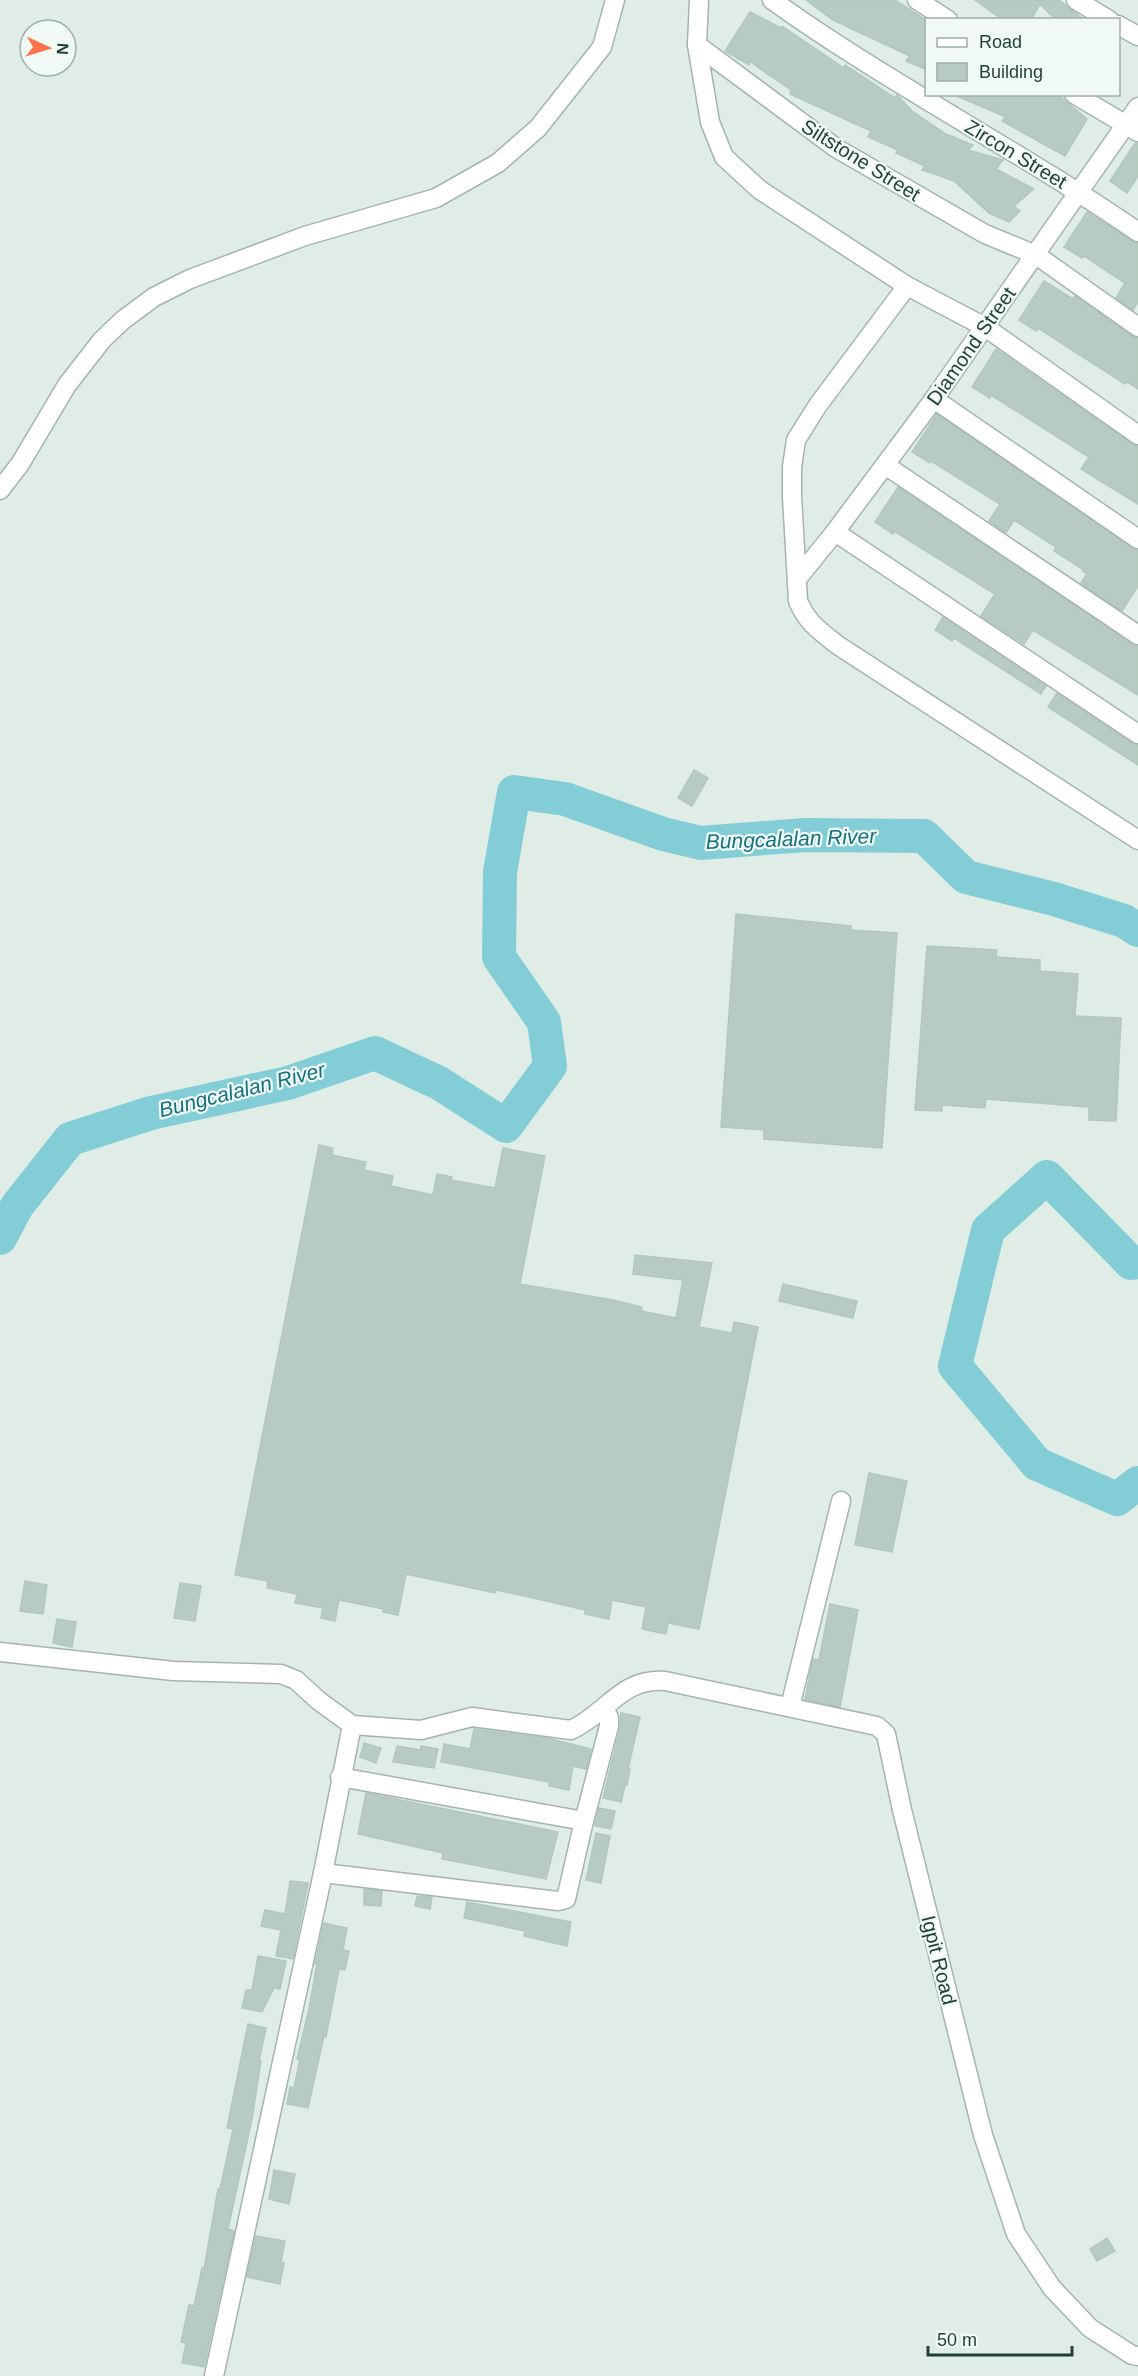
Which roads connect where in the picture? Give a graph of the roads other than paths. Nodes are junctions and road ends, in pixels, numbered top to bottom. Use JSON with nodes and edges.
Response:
{"nodes":[{"id":1,"x":615,"y":0,"type":"edge"},
{"id":2,"x":699,"y":0,"type":"edge"},
{"id":3,"x":772,"y":0,"type":"edge"},
{"id":4,"x":917,"y":0,"type":"edge"},
{"id":5,"x":1076,"y":0,"type":"edge"},
{"id":6,"x":945,"y":18,"type":"edge"},
{"id":7,"x":1106,"y":18,"type":"edge"},
{"id":8,"x":1120,"y":26,"type":"edge"},
{"id":9,"x":1138,"y":36,"type":"edge"},
{"id":10,"x":697,"y":45,"type":"junction"},
{"id":11,"x":1077,"y":96,"type":"edge"},
{"id":12,"x":1138,"y":107,"type":"edge"},
{"id":13,"x":1132,"y":128,"type":"edge"},
{"id":14,"x":1079,"y":191,"type":"junction"},
{"id":15,"x":1138,"y":232,"type":"edge"},
{"id":16,"x":1036,"y":255,"type":"junction"},
{"id":17,"x":907,"y":286,"type":"junction"},
{"id":18,"x":985,"y":327,"type":"junction"},
{"id":19,"x":1138,"y":327,"type":"edge"},
{"id":20,"x":934,"y":399,"type":"junction"},
{"id":21,"x":1138,"y":435,"type":"edge"},
{"id":22,"x":885,"y":465,"type":"junction"},
{"id":23,"x":0,"y":490,"type":"edge"},
{"id":24,"x":835,"y":532,"type":"junction"},
{"id":25,"x":1138,"y":539,"type":"edge"},
{"id":26,"x":797,"y":579,"type":"junction"},
{"id":27,"x":1138,"y":636,"type":"edge"},
{"id":28,"x":1138,"y":734,"type":"edge"},
{"id":29,"x":1138,"y":840,"type":"edge"},
{"id":30,"x":841,"y":1501,"type":"dead end"},
{"id":31,"x":0,"y":1652,"type":"edge"},
{"id":32,"x":790,"y":1707,"type":"junction"},
{"id":33,"x":604,"y":1708,"type":"junction"},
{"id":34,"x":352,"y":1725,"type":"junction"},
{"id":35,"x":340,"y":1778,"type":"junction"},
{"id":36,"x":584,"y":1821,"type":"junction"},
{"id":37,"x":323,"y":1873,"type":"junction"},
{"id":38,"x":1138,"y":2356,"type":"edge"},
{"id":39,"x":214,"y":2376,"type":"edge"}],
"edges":[{"from":1,"to":23,"type":"street"},
{"from":2,"to":10,"type":"street"},
{"from":3,"to":14,"type":"street","name":"Zircon Street"},
{"from":4,"to":6,"type":"street"},
{"from":5,"to":7,"type":"street"},
{"from":8,"to":9,"type":"street"},
{"from":10,"to":16,"type":"street","name":"Siltstone Street"},
{"from":10,"to":17,"type":"street"},
{"from":11,"to":13,"type":"street"},
{"from":12,"to":13,"type":"street","name":"Diamond Street"},
{"from":13,"to":14,"type":"street","name":"Diamond Street"},
{"from":14,"to":15,"type":"street","name":"Zircon Street"},
{"from":14,"to":16,"type":"street","name":"Diamond Street"},
{"from":16,"to":18,"type":"street","name":"Diamond Street"},
{"from":16,"to":19,"type":"street","name":"Siltstone Street"},
{"from":17,"to":18,"type":"street"},
{"from":17,"to":26,"type":"street"},
{"from":18,"to":20,"type":"street","name":"Diamond Street"},
{"from":18,"to":21,"type":"street"},
{"from":20,"to":22,"type":"street","name":"Diamond Street"},
{"from":20,"to":25,"type":"street"},
{"from":22,"to":24,"type":"street","name":"Diamond Street"},
{"from":22,"to":27,"type":"street"},
{"from":24,"to":26,"type":"street","name":"Diamond Street"},
{"from":24,"to":28,"type":"street"},
{"from":26,"to":29,"type":"street"},
{"from":30,"to":32,"type":"street"},
{"from":31,"to":34,"type":"street"},
{"from":32,"to":33,"type":"street","name":"Igpit Road"},
{"from":32,"to":38,"type":"street","name":"Igpit Road"},
{"from":33,"to":34,"type":"street","name":"Igpit Road"},
{"from":33,"to":36,"type":"street"},
{"from":34,"to":35,"type":"street"},
{"from":35,"to":36,"type":"street"},
{"from":35,"to":37,"type":"street"},
{"from":36,"to":37,"type":"street"},
{"from":37,"to":39,"type":"street"}]}
